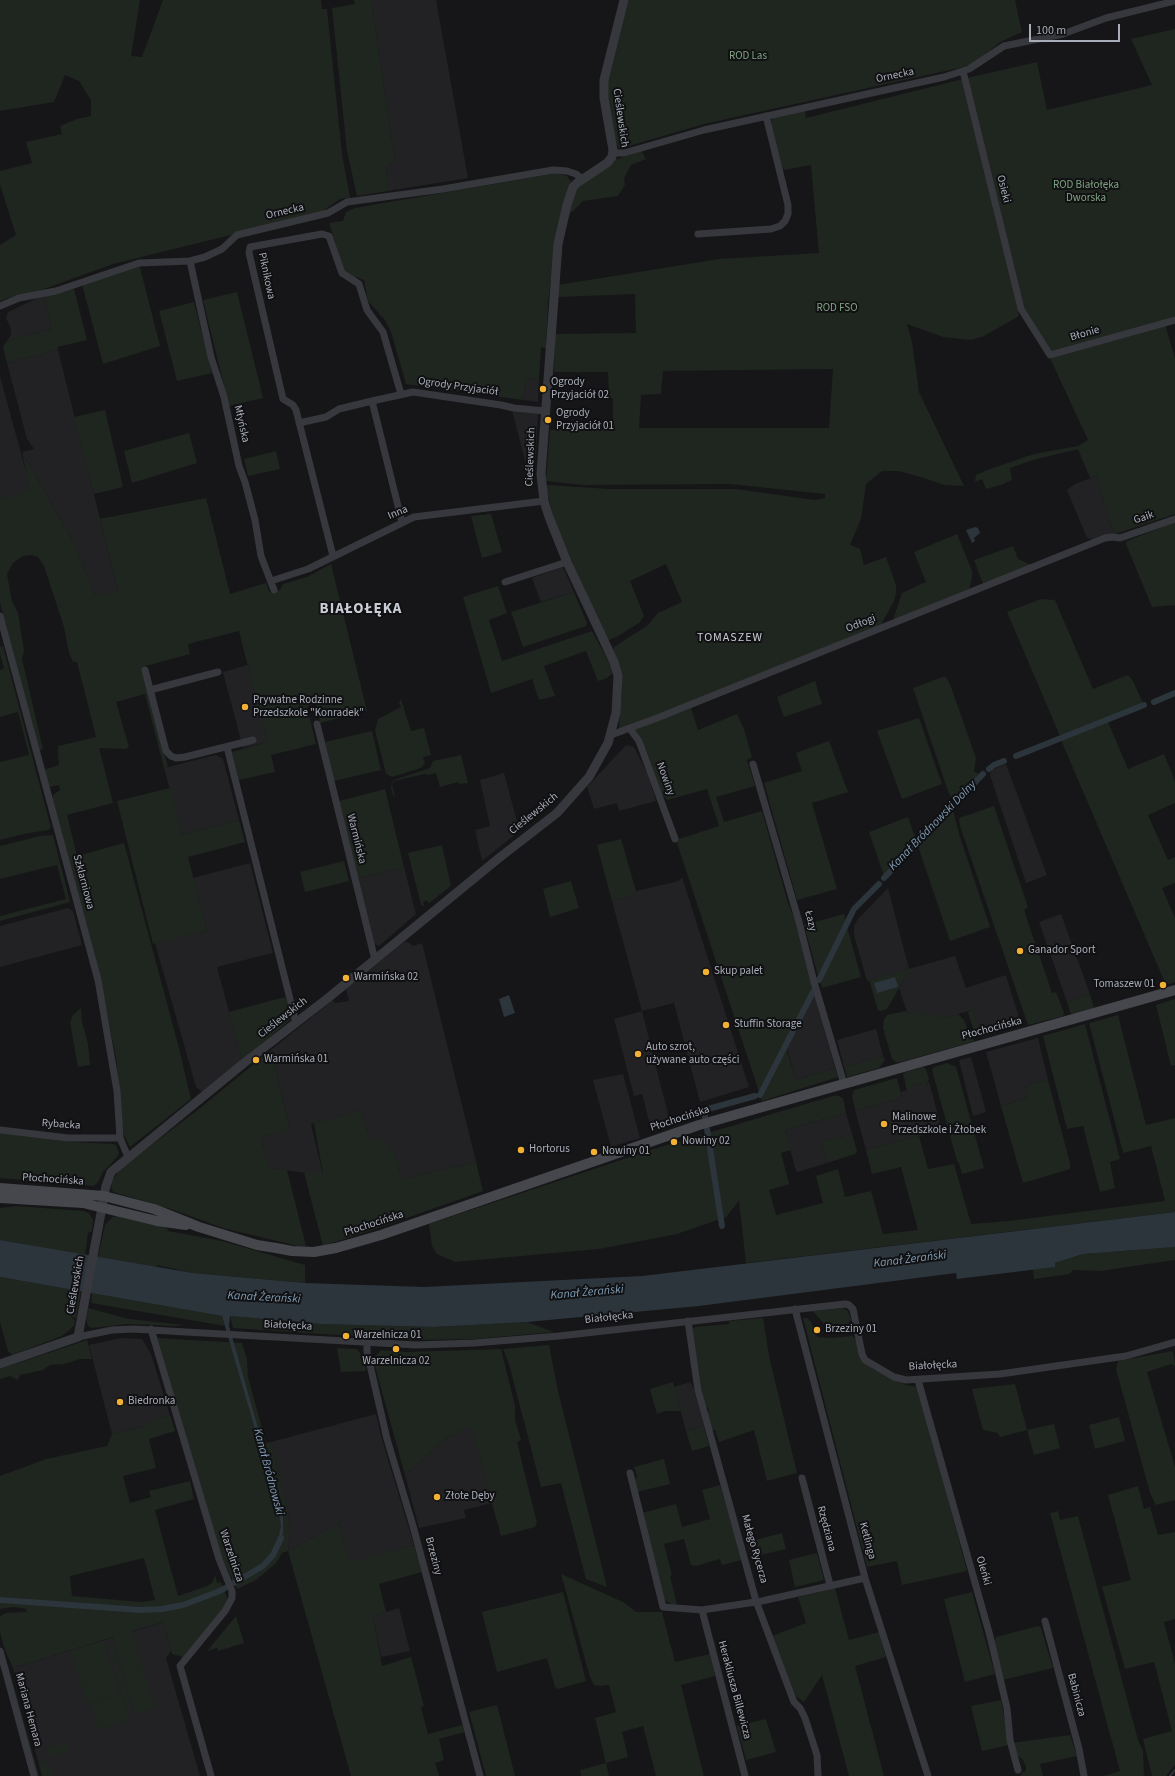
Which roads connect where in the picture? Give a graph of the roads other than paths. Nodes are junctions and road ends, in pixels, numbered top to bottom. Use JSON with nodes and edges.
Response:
{"nodes":[{"id":1,"x":624,"y":0,"type":"edge"},
{"id":2,"x":1175,"y":1,"type":"edge"},
{"id":3,"x":963,"y":71,"type":"junction"},
{"id":4,"x":766,"y":116,"type":"junction"},
{"id":5,"x":613,"y":153,"type":"junction"},
{"id":6,"x":582,"y":179,"type":"junction"},
{"id":7,"x":698,"y":234,"type":"dead end"},
{"id":8,"x":190,"y":261,"type":"junction"},
{"id":9,"x":0,"y":306,"type":"edge"},
{"id":10,"x":1022,"y":312,"type":"joint"},
{"id":11,"x":1175,"y":320,"type":"edge"},
{"id":12,"x":401,"y":394,"type":"junction"},
{"id":13,"x":372,"y":401,"type":"junction"},
{"id":14,"x":545,"y":411,"type":"junction"},
{"id":15,"x":299,"y":423,"type":"junction"},
{"id":16,"x":544,"y":501,"type":"junction"},
{"id":17,"x":1175,"y":519,"type":"edge"},
{"id":18,"x":402,"y":522,"type":"junction"},
{"id":19,"x":1120,"y":538,"type":"joint"},
{"id":20,"x":333,"y":556,"type":"junction"},
{"id":21,"x":567,"y":562,"type":"junction"},
{"id":22,"x":270,"y":580,"type":"junction"},
{"id":23,"x":505,"y":582,"type":"dead end"},
{"id":24,"x":274,"y":590,"type":"dead end"},
{"id":25,"x":0,"y":616,"type":"edge"},
{"id":26,"x":145,"y":670,"type":"dead end"},
{"id":27,"x":218,"y":672,"type":"dead end"},
{"id":28,"x":150,"y":690,"type":"junction"},
{"id":29,"x":316,"y":724,"type":"dead end"},
{"id":30,"x":630,"y":729,"type":"junction"},
{"id":31,"x":611,"y":735,"type":"junction"},
{"id":32,"x":253,"y":740,"type":"dead end"},
{"id":33,"x":228,"y":747,"type":"junction"},
{"id":34,"x":753,"y":764,"type":"dead end"},
{"id":35,"x":674,"y":839,"type":"dead end"},
{"id":36,"x":375,"y":960,"type":"junction"},
{"id":37,"x":1175,"y":990,"type":"edge"},
{"id":38,"x":296,"y":1023,"type":"junction"},
{"id":39,"x":844,"y":1084,"type":"junction"},
{"id":40,"x":0,"y":1130,"type":"edge"},
{"id":41,"x":120,"y":1138,"type":"junction"},
{"id":42,"x":128,"y":1157,"type":"junction"},
{"id":43,"x":0,"y":1188,"type":"edge"},
{"id":44,"x":104,"y":1196,"type":"junction"},
{"id":45,"x":0,"y":1198,"type":"edge"},
{"id":46,"x":102,"y":1207,"type":"junction"},
{"id":47,"x":196,"y":1226,"type":"junction"},
{"id":48,"x":795,"y":1309,"type":"junction"},
{"id":49,"x":688,"y":1321,"type":"junction"},
{"id":50,"x":151,"y":1329,"type":"junction"},
{"id":51,"x":78,"y":1337,"type":"junction"},
{"id":52,"x":367,"y":1342,"type":"junction"},
{"id":53,"x":1175,"y":1342,"type":"edge"},
{"id":54,"x":0,"y":1364,"type":"edge"},
{"id":55,"x":918,"y":1380,"type":"junction"},
{"id":56,"x":630,"y":1473,"type":"dead end"},
{"id":57,"x":802,"y":1478,"type":"dead end"},
{"id":58,"x":865,"y":1578,"type":"junction"},
{"id":59,"x":830,"y":1585,"type":"junction"},
{"id":60,"x":756,"y":1601,"type":"junction"},
{"id":61,"x":702,"y":1610,"type":"junction"},
{"id":62,"x":1044,"y":1621,"type":"dead end"},
{"id":63,"x":0,"y":1651,"type":"edge"},
{"id":64,"x":1018,"y":1770,"type":"dead end"},
{"id":65,"x":34,"y":1776,"type":"edge"},
{"id":66,"x":211,"y":1776,"type":"edge"},
{"id":67,"x":480,"y":1776,"type":"edge"},
{"id":68,"x":745,"y":1776,"type":"edge"},
{"id":69,"x":818,"y":1776,"type":"edge"},
{"id":70,"x":928,"y":1776,"type":"edge"},
{"id":71,"x":1084,"y":1776,"type":"edge"}],
"edges":[{"from":1,"to":5,"type":"street","name":"Cieślewskich"},
{"from":2,"to":3,"type":"street","name":"Ornecka"},
{"from":3,"to":4,"type":"street","name":"Ornecka"},
{"from":3,"to":10,"type":"street","name":"Osieki"},
{"from":4,"to":5,"type":"street","name":"Ornecka"},
{"from":4,"to":7,"type":"street"},
{"from":5,"to":6,"type":"street","name":"Cieślewskich"},
{"from":6,"to":8,"type":"street","name":"Ornecka"},
{"from":6,"to":14,"type":"street","name":"Cieślewskich"},
{"from":8,"to":9,"type":"street","name":"Ornecka"},
{"from":8,"to":22,"type":"street","name":"Młyńska"},
{"from":10,"to":11,"type":"street","name":"Błonie"},
{"from":12,"to":13,"type":"street","name":"Ogrody Przyjaciół"},
{"from":12,"to":14,"type":"street","name":"Ogrody Przyjaciół"},
{"from":12,"to":15,"type":"street","name":"Piknikowa"},
{"from":13,"to":15,"type":"street","name":"Ogrody Przyjaciół"},
{"from":13,"to":18,"type":"street"},
{"from":14,"to":16,"type":"street","name":"Cieślewskich"},
{"from":15,"to":20,"type":"street","name":"Piknikowa"},
{"from":16,"to":18,"type":"street","name":"Inna"},
{"from":16,"to":21,"type":"street","name":"Cieślewskich"},
{"from":17,"to":19,"type":"street","name":"Gaik"},
{"from":18,"to":20,"type":"street","name":"Inna"},
{"from":19,"to":30,"type":"street","name":"Odłogi"},
{"from":20,"to":22,"type":"street","name":"Inna"},
{"from":21,"to":23,"type":"street"},
{"from":21,"to":31,"type":"street","name":"Cieślewskich"},
{"from":22,"to":24,"type":"street","name":"Młyńska"},
{"from":25,"to":41,"type":"street","name":"Szklarniowa"},
{"from":26,"to":28,"type":"street"},
{"from":27,"to":28,"type":"street"},
{"from":28,"to":33,"type":"street"},
{"from":29,"to":36,"type":"street","name":"Warmińska"},
{"from":30,"to":31,"type":"street","name":"Odłogi"},
{"from":30,"to":35,"type":"street","name":"Nowiny"},
{"from":31,"to":36,"type":"street","name":"Cieślewskich"},
{"from":32,"to":33,"type":"street"},
{"from":33,"to":38,"type":"street"},
{"from":34,"to":39,"type":"street","name":"Łazy"},
{"from":36,"to":38,"type":"street","name":"Cieślewskich"},
{"from":37,"to":39,"type":"main road","name":"Płochocińska"},
{"from":38,"to":42,"type":"street","name":"Cieślewskich"},
{"from":39,"to":47,"type":"main road","name":"Płochocińska"},
{"from":40,"to":41,"type":"street","name":"Rybacka"},
{"from":41,"to":42,"type":"street","name":"Szklarniowa"},
{"from":42,"to":44,"type":"street","name":"Cieślewskich"},
{"from":43,"to":44,"type":"main road","name":"Płochocińska"},
{"from":44,"to":46,"type":"street","name":"Cieślewskich"},
{"from":44,"to":47,"type":"main road","name":"Płochocińska"},
{"from":45,"to":46,"type":"main road","name":"Płochocińska"},
{"from":46,"to":47,"type":"main road","name":"Płochocińska"},
{"from":46,"to":51,"type":"street","name":"Cieślewskich"},
{"from":48,"to":49,"type":"street","name":"Białołęcka"},
{"from":48,"to":55,"type":"street","name":"Białołęcka"},
{"from":48,"to":58,"type":"street","name":"Ketlinga"},
{"from":49,"to":52,"type":"street","name":"Białołęcka"},
{"from":49,"to":60,"type":"street","name":"Małego Rycerza"},
{"from":50,"to":51,"type":"street","name":"Białołęcka"},
{"from":50,"to":52,"type":"street","name":"Białołęcka"},
{"from":50,"to":66,"type":"street","name":"Warzelnicza"},
{"from":51,"to":54,"type":"street","name":"Białołęcka"},
{"from":52,"to":67,"type":"street","name":"Brzeziny"},
{"from":53,"to":55,"type":"street","name":"Białołęcka"},
{"from":55,"to":64,"type":"street","name":"Oleńki"},
{"from":56,"to":61,"type":"street"},
{"from":57,"to":59,"type":"street","name":"Rzędziana"},
{"from":58,"to":59,"type":"street"},
{"from":58,"to":70,"type":"street","name":"Ketlinga"},
{"from":59,"to":60,"type":"street"},
{"from":60,"to":61,"type":"street"},
{"from":60,"to":69,"type":"street","name":"Małego Rycerza"},
{"from":61,"to":68,"type":"street","name":"Herakliusza Billewicza"},
{"from":62,"to":71,"type":"street","name":"Babinicza"},
{"from":63,"to":65,"type":"street","name":"Mariana Hemara"}]}
